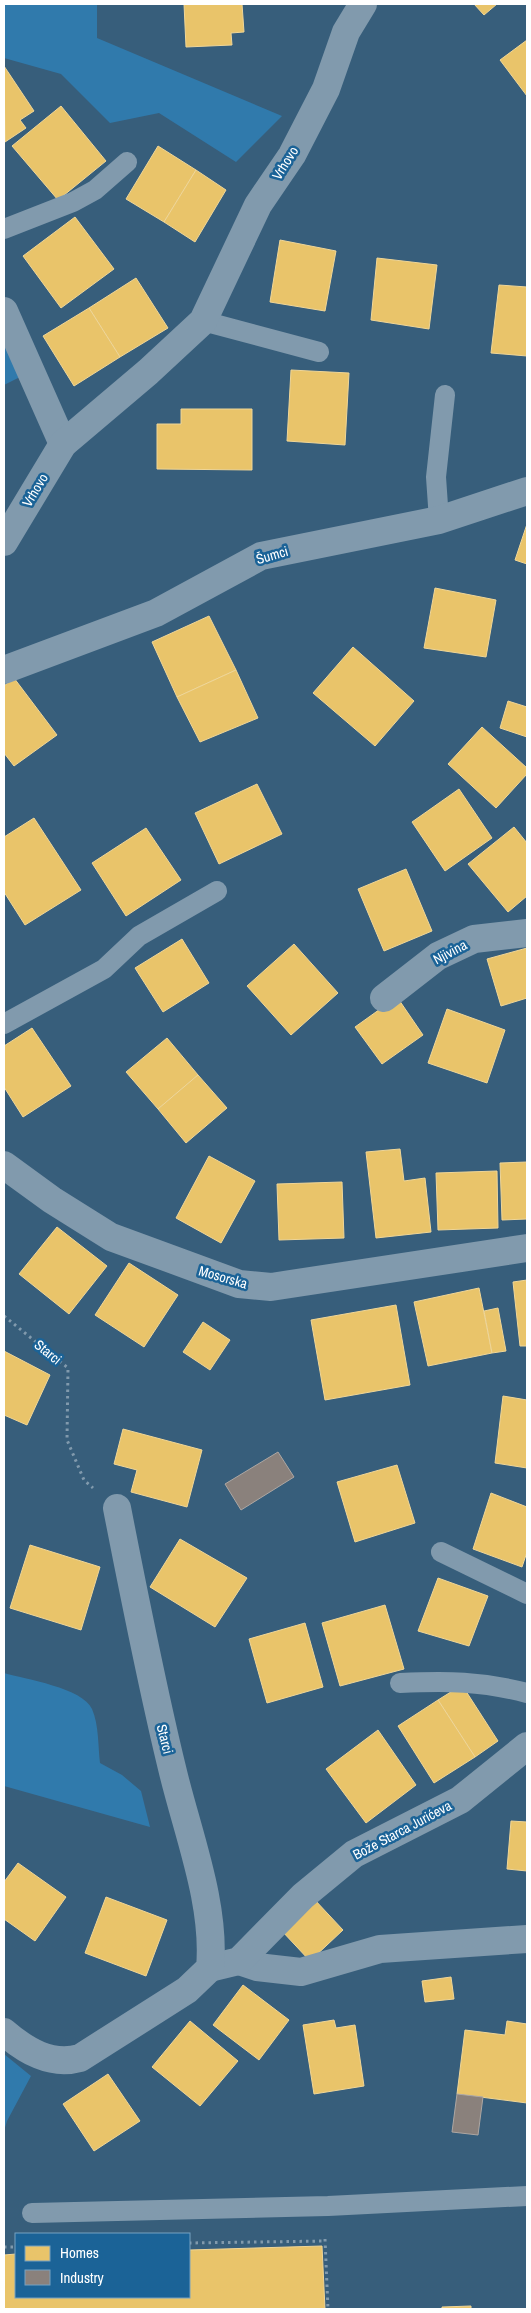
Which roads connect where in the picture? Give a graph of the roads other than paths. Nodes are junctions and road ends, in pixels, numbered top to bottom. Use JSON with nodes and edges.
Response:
{"nodes":[{"id":1,"x":363,"y":4,"type":"edge"},
{"id":2,"x":127,"y":162,"type":"dead end"},
{"id":3,"x":4,"y":229,"type":"edge"},
{"id":4,"x":4,"y":310,"type":"edge"},
{"id":5,"x":203,"y":321,"type":"junction"},
{"id":6,"x":319,"y":352,"type":"dead end"},
{"id":7,"x":445,"y":395,"type":"dead end"},
{"id":8,"x":63,"y":444,"type":"junction"},
{"id":9,"x":527,"y":491,"type":"edge"},
{"id":10,"x":439,"y":520,"type":"junction"},
{"id":11,"x":4,"y":542,"type":"edge"},
{"id":12,"x":4,"y":670,"type":"edge"},
{"id":13,"x":216,"y":891,"type":"dead end"},
{"id":14,"x":527,"y":933,"type":"edge"},
{"id":15,"x":384,"y":998,"type":"dead end"},
{"id":16,"x":4,"y":1024,"type":"edge"},
{"id":17,"x":4,"y":1165,"type":"edge"},
{"id":18,"x":527,"y":1248,"type":"edge"},
{"id":19,"x":117,"y":1508,"type":"road end"},
{"id":20,"x":441,"y":1552,"type":"dead end"},
{"id":21,"x":527,"y":1594,"type":"edge"},
{"id":22,"x":400,"y":1683,"type":"dead end"},
{"id":23,"x":527,"y":1694,"type":"edge"},
{"id":24,"x":527,"y":1746,"type":"edge"},
{"id":25,"x":527,"y":1939,"type":"edge"},
{"id":26,"x":239,"y":1961,"type":"junction"},
{"id":27,"x":210,"y":1968,"type":"junction"},
{"id":28,"x":4,"y":2032,"type":"edge"},
{"id":29,"x":527,"y":2196,"type":"edge"},
{"id":30,"x":32,"y":2213,"type":"dead end"}],
"edges":[{"from":1,"to":5,"type":"street","name":"Vrhovo"},
{"from":2,"to":3,"type":"lane"},
{"from":4,"to":8,"type":"street"},
{"from":5,"to":6,"type":"lane"},
{"from":5,"to":8,"type":"street","name":"Vrhovo"},
{"from":7,"to":10,"type":"lane"},
{"from":8,"to":11,"type":"street","name":"Vrhovo"},
{"from":9,"to":10,"type":"street","name":"Šumci"},
{"from":10,"to":12,"type":"street","name":"Šumci"},
{"from":13,"to":16,"type":"lane"},
{"from":14,"to":15,"type":"street","name":"Njivina"},
{"from":17,"to":18,"type":"street","name":"Mosorska"},
{"from":19,"to":27,"type":"street","name":"Starci"},
{"from":20,"to":21,"type":"lane"},
{"from":22,"to":23,"type":"lane"},
{"from":24,"to":26,"type":"street","name":"Bože Starca Jurićeva"},
{"from":25,"to":26,"type":"street"},
{"from":26,"to":27,"type":"street"},
{"from":27,"to":28,"type":"street"},
{"from":29,"to":30,"type":"lane"}]}
